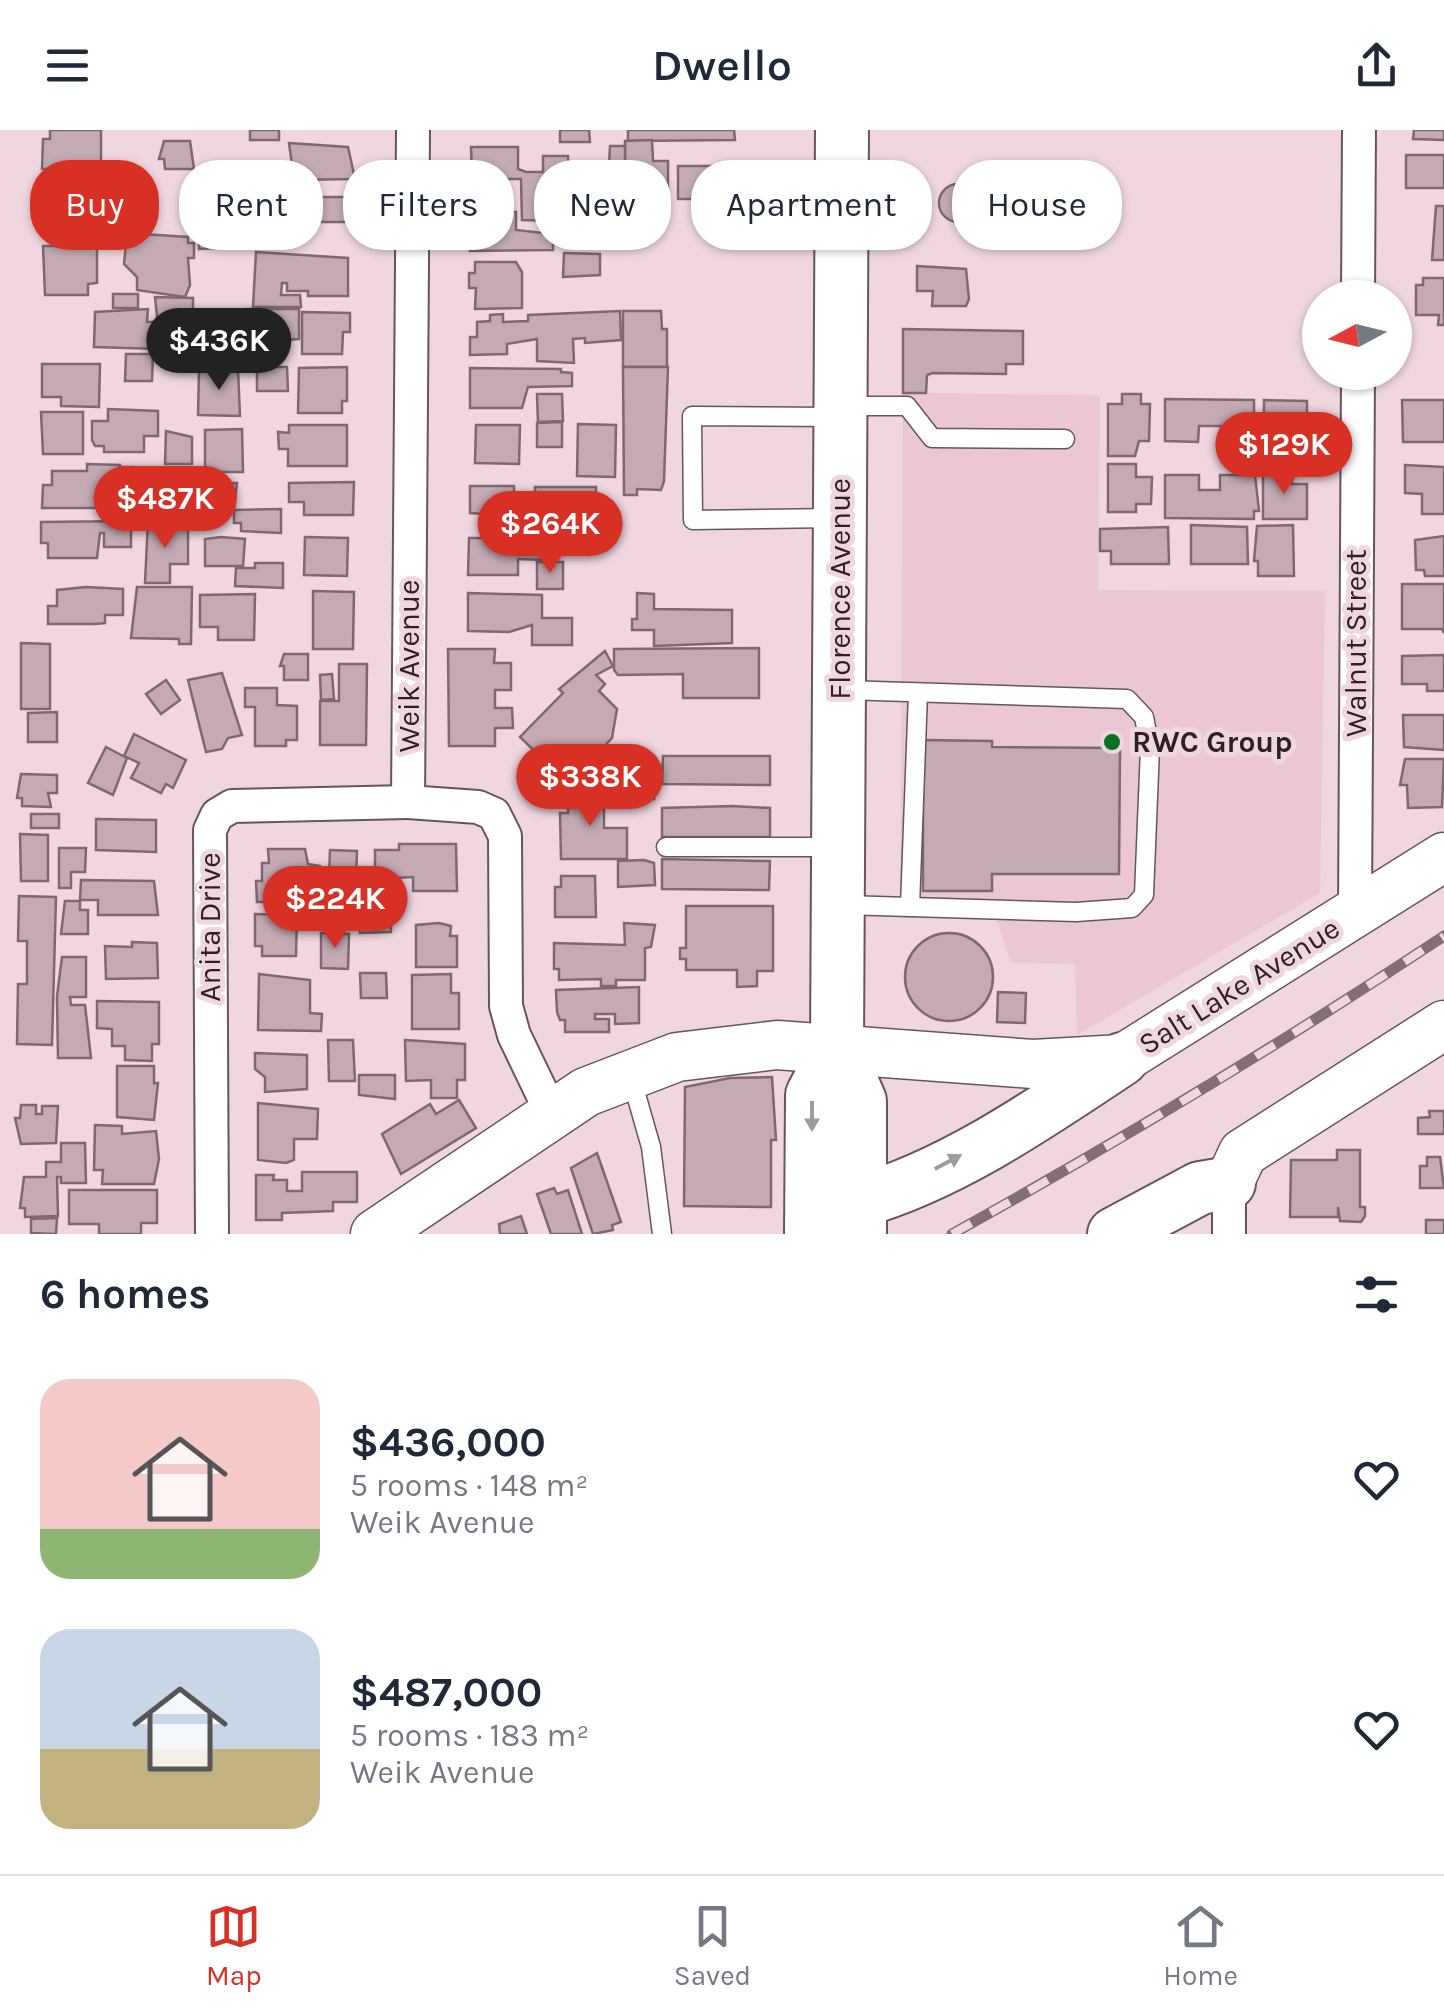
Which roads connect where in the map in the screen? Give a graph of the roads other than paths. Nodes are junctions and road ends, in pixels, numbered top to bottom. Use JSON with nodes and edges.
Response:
{"nodes":[{"id":1,"x":413,"y":130,"type":"edge"},
{"id":2,"x":842,"y":130,"type":"edge"},
{"id":3,"x":1359,"y":130,"type":"edge"},
{"id":4,"x":1358,"y":280,"type":"edge"},
{"id":5,"x":1358,"y":390,"type":"edge"},
{"id":6,"x":840,"y":411,"type":"junction"},
{"id":7,"x":1065,"y":439,"type":"dead end"},
{"id":8,"x":840,"y":518,"type":"junction"},
{"id":9,"x":839,"y":690,"type":"junction"},
{"id":10,"x":918,"y":692,"type":"junction"},
{"id":11,"x":408,"y":802,"type":"junction"},
{"id":12,"x":666,"y":847,"type":"dead end"},
{"id":13,"x":838,"y":847,"type":"junction"},
{"id":14,"x":1444,"y":857,"type":"edge"},
{"id":15,"x":838,"y":904,"type":"junction"},
{"id":16,"x":910,"y":906,"type":"junction"},
{"id":17,"x":1355,"y":914,"type":"junction"},
{"id":18,"x":1444,"y":1025,"type":"edge"},
{"id":19,"x":838,"y":1048,"type":"junction"},
{"id":20,"x":1122,"y":1059,"type":"junction"},
{"id":21,"x":629,"y":1072,"type":"junction"},
{"id":22,"x":552,"y":1114,"type":"junction"},
{"id":23,"x":1229,"y":1183,"type":"junction"},
{"id":24,"x":860,"y":1218,"type":"edge"},
{"id":25,"x":1134,"y":1229,"type":"edge"},
{"id":26,"x":212,"y":1234,"type":"edge"},
{"id":27,"x":376,"y":1234,"type":"edge"},
{"id":28,"x":662,"y":1234,"type":"edge"},
{"id":29,"x":812,"y":1234,"type":"edge"},
{"id":30,"x":1229,"y":1234,"type":"edge"}],
"edges":[{"from":1,"to":11,"type":"street","name":"Weik Avenue"},
{"from":2,"to":6,"type":"main road","name":"Florence Avenue"},
{"from":3,"to":4,"type":"street"},
{"from":5,"to":17,"type":"street","name":"Walnut Street"},
{"from":6,"to":7,"type":"lane"},
{"from":6,"to":8,"type":"main road","name":"Florence Avenue"},
{"from":6,"to":8,"type":"lane"},
{"from":8,"to":9,"type":"main road","name":"Florence Avenue"},
{"from":9,"to":10,"type":"lane"},
{"from":9,"to":13,"type":"main road","name":"Florence Avenue"},
{"from":10,"to":16,"type":"lane"},
{"from":10,"to":16,"type":"lane"},
{"from":11,"to":22,"type":"street"},
{"from":11,"to":26,"type":"street","name":"Anita Drive"},
{"from":12,"to":13,"type":"lane"},
{"from":13,"to":15,"type":"main road","name":"Florence Avenue"},
{"from":14,"to":17,"type":"street","name":"Salt Lake Avenue"},
{"from":15,"to":16,"type":"lane"},
{"from":15,"to":19,"type":"main road","name":"Florence Avenue"},
{"from":17,"to":20,"type":"street","name":"Salt Lake Avenue"},
{"from":18,"to":23,"type":"street"},
{"from":19,"to":20,"type":"street","name":"Salt Lake Avenue"},
{"from":19,"to":21,"type":"street","name":"Salt Lake Avenue"},
{"from":19,"to":24,"type":"main road"},
{"from":19,"to":29,"type":"main road","one_way":true},
{"from":24,"to":20,"type":"main road","one_way":true},
{"from":21,"to":22,"type":"street","name":"Salt Lake Avenue"},
{"from":21,"to":28,"type":"lane"},
{"from":22,"to":27,"type":"street","name":"Salt Lake Avenue"},
{"from":23,"to":25,"type":"main road"},
{"from":23,"to":30,"type":"street"}]}
